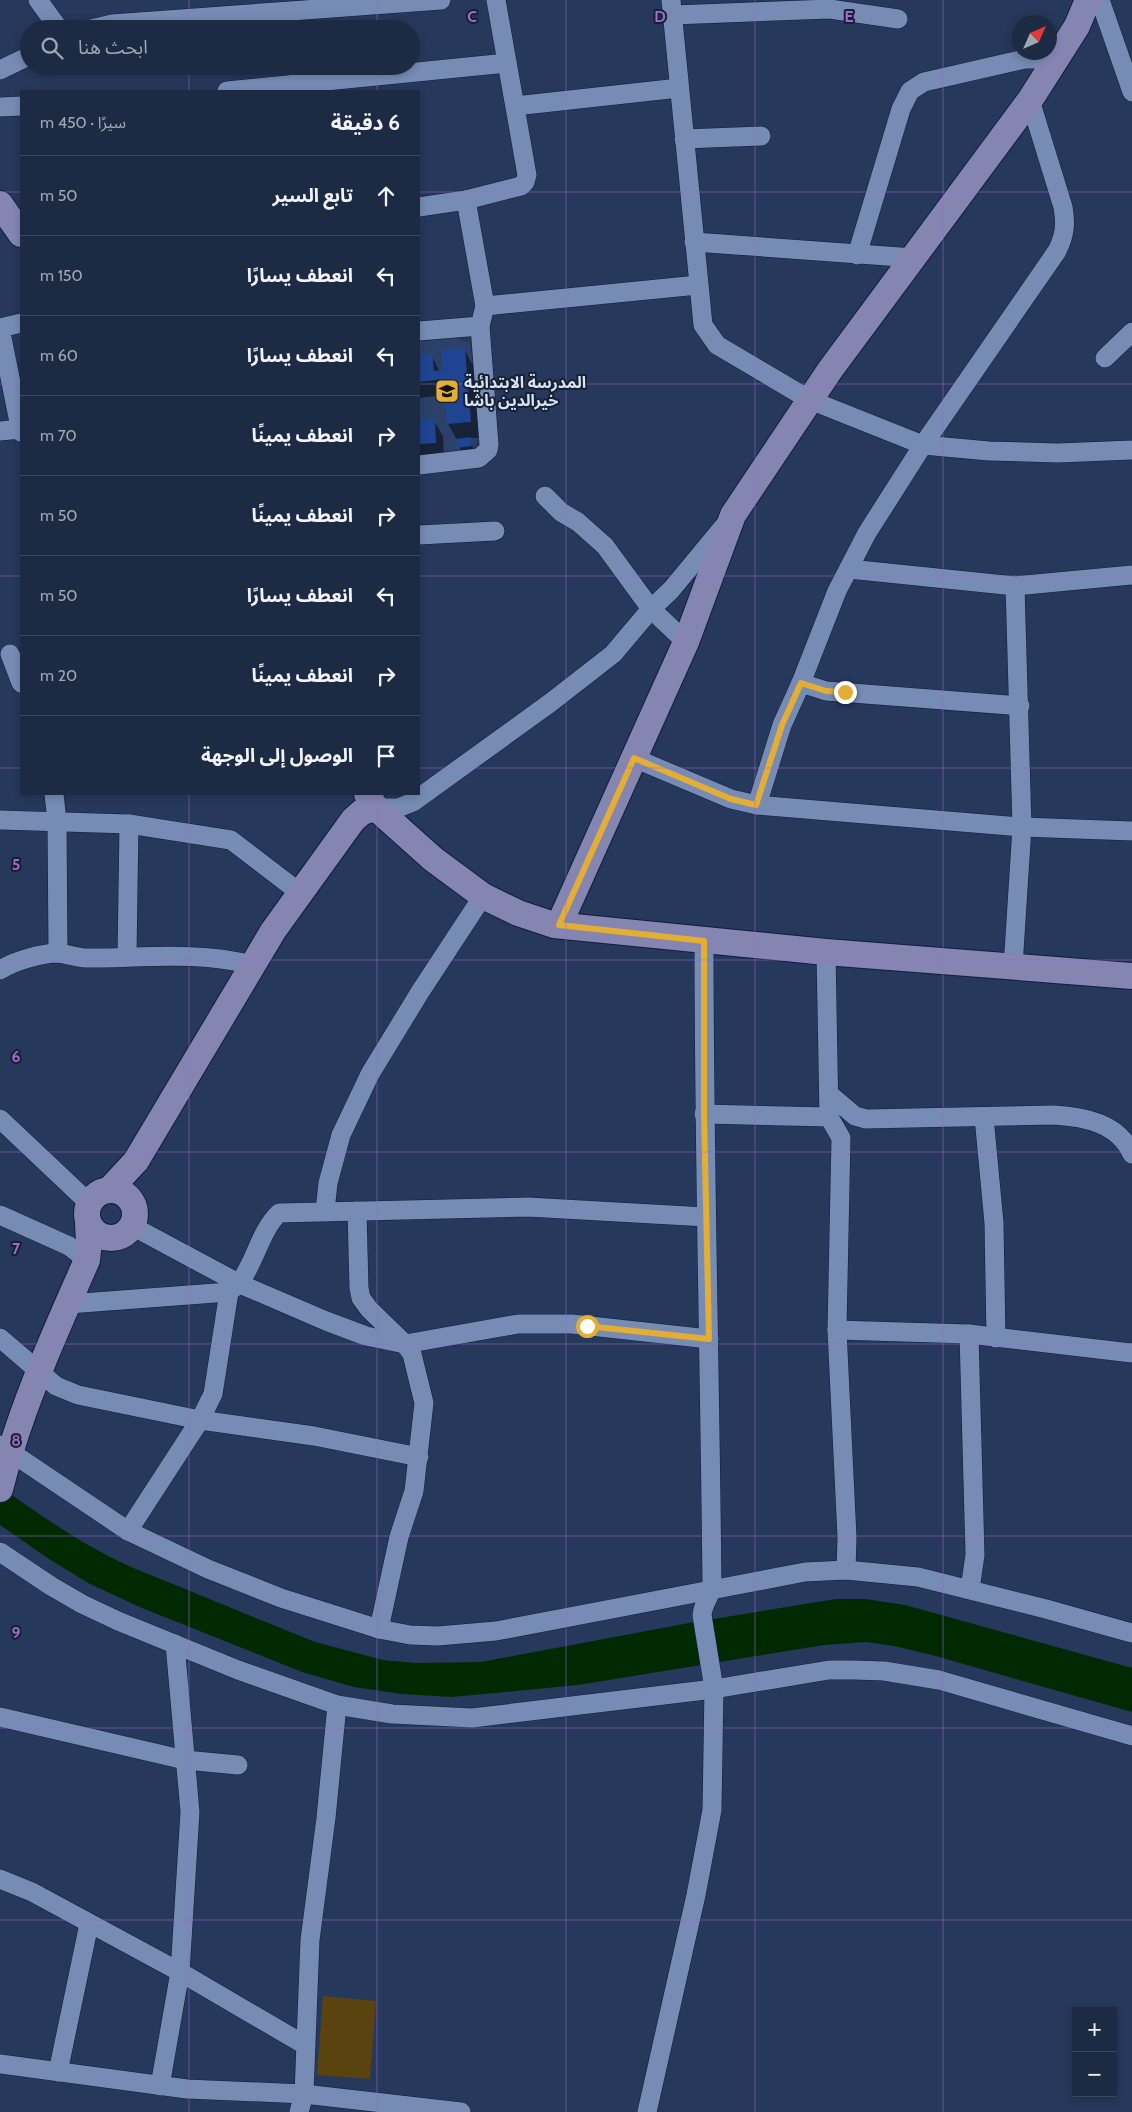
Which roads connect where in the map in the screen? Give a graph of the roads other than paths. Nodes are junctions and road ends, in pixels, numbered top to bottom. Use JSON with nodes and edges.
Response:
{"nodes":[{"id":1,"x":38,"y":0,"type":"edge"},
{"id":2,"x":441,"y":0,"type":"edge"},
{"id":3,"x":496,"y":0,"type":"edge"},
{"id":4,"x":1088,"y":0,"type":"edge"},
{"id":5,"x":1100,"y":0,"type":"edge"},
{"id":6,"x":672,"y":7,"type":"edge"},
{"id":7,"x":229,"y":8,"type":"edge"},
{"id":8,"x":898,"y":19,"type":"dead end"},
{"id":9,"x":52,"y":20,"type":"edge"},
{"id":10,"x":141,"y":20,"type":"edge"},
{"id":11,"x":20,"y":60,"type":"edge"},
{"id":12,"x":507,"y":62,"type":"junction"},
{"id":13,"x":1055,"y":62,"type":"junction"},
{"id":14,"x":0,"y":70,"type":"edge"},
{"id":15,"x":420,"y":73,"type":"edge"},
{"id":16,"x":401,"y":75,"type":"edge"},
{"id":17,"x":679,"y":88,"type":"junction"},
{"id":18,"x":286,"y":89,"type":"edge"},
{"id":19,"x":256,"y":90,"type":"edge"},
{"id":20,"x":1132,"y":92,"type":"edge"},
{"id":21,"x":1030,"y":100,"type":"junction"},
{"id":22,"x":20,"y":106,"type":"edge"},
{"id":23,"x":515,"y":106,"type":"junction"},
{"id":24,"x":0,"y":107,"type":"edge"},
{"id":25,"x":761,"y":136,"type":"dead end"},
{"id":26,"x":684,"y":139,"type":"junction"},
{"id":27,"x":466,"y":200,"type":"junction"},
{"id":28,"x":0,"y":204,"type":"edge"},
{"id":29,"x":420,"y":207,"type":"edge"},
{"id":30,"x":20,"y":233,"type":"edge"},
{"id":31,"x":694,"y":242,"type":"junction"},
{"id":32,"x":856,"y":255,"type":"junction"},
{"id":33,"x":914,"y":258,"type":"junction"},
{"id":34,"x":698,"y":286,"type":"junction"},
{"id":35,"x":486,"y":306,"type":"junction"},
{"id":36,"x":20,"y":323,"type":"edge"},
{"id":37,"x":480,"y":326,"type":"junction"},
{"id":38,"x":0,"y":328,"type":"edge"},
{"id":39,"x":420,"y":331,"type":"edge"},
{"id":40,"x":1132,"y":332,"type":"edge"},
{"id":41,"x":1105,"y":358,"type":"dead end"},
{"id":42,"x":810,"y":400,"type":"junction"},
{"id":43,"x":20,"y":425,"type":"edge"},
{"id":44,"x":20,"y":430,"type":"edge"},
{"id":45,"x":0,"y":431,"type":"edge"},
{"id":46,"x":922,"y":445,"type":"junction"},
{"id":47,"x":1132,"y":450,"type":"edge"},
{"id":48,"x":420,"y":466,"type":"edge"},
{"id":49,"x":545,"y":496,"type":"dead end"},
{"id":50,"x":733,"y":515,"type":"junction"},
{"id":51,"x":495,"y":531,"type":"dead end"},
{"id":52,"x":420,"y":535,"type":"edge"},
{"id":53,"x":849,"y":569,"type":"junction"},
{"id":54,"x":1132,"y":575,"type":"edge"},
{"id":55,"x":1015,"y":586,"type":"junction"},
{"id":56,"x":651,"y":609,"type":"junction"},
{"id":57,"x":686,"y":642,"type":"junction"},
{"id":58,"x":11,"y":654,"type":"edge"},
{"id":59,"x":20,"y":681,"type":"edge"},
{"id":60,"x":801,"y":683,"type":"junction"},
{"id":61,"x":1020,"y":706,"type":"junction"},
{"id":62,"x":634,"y":758,"type":"junction"},
{"id":63,"x":420,"y":793,"type":"edge"},
{"id":64,"x":54,"y":795,"type":"edge"},
{"id":65,"x":413,"y":798,"type":"edge"},
{"id":66,"x":371,"y":801,"type":"edge"},
{"id":67,"x":756,"y":805,"type":"junction"},
{"id":68,"x":0,"y":820,"type":"edge"},
{"id":69,"x":56,"y":821,"type":"junction"},
{"id":70,"x":129,"y":824,"type":"junction"},
{"id":71,"x":1022,"y":827,"type":"junction"},
{"id":72,"x":1132,"y":831,"type":"edge"},
{"id":73,"x":299,"y":892,"type":"junction"},
{"id":74,"x":483,"y":896,"type":"junction"},
{"id":75,"x":559,"y":925,"type":"junction"},
{"id":76,"x":704,"y":941,"type":"junction"},
{"id":77,"x":826,"y":952,"type":"junction"},
{"id":78,"x":58,"y":953,"type":"junction"},
{"id":79,"x":127,"y":956,"type":"junction"},
{"id":80,"x":252,"y":964,"type":"junction"},
{"id":81,"x":1013,"y":967,"type":"junction"},
{"id":82,"x":0,"y":970,"type":"edge"},
{"id":83,"x":1132,"y":976,"type":"edge"},
{"id":84,"x":829,"y":1094,"type":"junction"},
{"id":85,"x":704,"y":1114,"type":"junction"},
{"id":86,"x":829,"y":1117,"type":"junction"},
{"id":87,"x":984,"y":1117,"type":"junction"},
{"id":88,"x":0,"y":1119,"type":"edge"},
{"id":89,"x":1132,"y":1154,"type":"edge"},
{"id":90,"x":104,"y":1204,"type":"junction"},
{"id":91,"x":324,"y":1211,"type":"junction"},
{"id":92,"x":358,"y":1211,"type":"junction"},
{"id":93,"x":0,"y":1216,"type":"edge"},
{"id":94,"x":706,"y":1216,"type":"junction"},
{"id":95,"x":124,"y":1232,"type":"junction"},
{"id":96,"x":87,"y":1260,"type":"junction"},
{"id":97,"x":234,"y":1288,"type":"junction"},
{"id":98,"x":68,"y":1304,"type":"junction"},
{"id":99,"x":837,"y":1330,"type":"junction"},
{"id":100,"x":969,"y":1334,"type":"junction"},
{"id":101,"x":0,"y":1338,"type":"edge"},
{"id":102,"x":996,"y":1338,"type":"junction"},
{"id":103,"x":709,"y":1339,"type":"junction"},
{"id":104,"x":405,"y":1344,"type":"junction"},
{"id":105,"x":1132,"y":1353,"type":"edge"},
{"id":106,"x":39,"y":1370,"type":"junction"},
{"id":107,"x":200,"y":1420,"type":"junction"},
{"id":108,"x":5,"y":1448,"type":"edge"},
{"id":109,"x":418,"y":1457,"type":"junction"},
{"id":110,"x":1,"y":1483,"type":"edge"},
{"id":111,"x":128,"y":1532,"type":"junction"},
{"id":112,"x":0,"y":1552,"type":"edge"},
{"id":113,"x":846,"y":1570,"type":"junction"},
{"id":114,"x":712,"y":1588,"type":"junction"},
{"id":115,"x":970,"y":1589,"type":"junction"},
{"id":116,"x":379,"y":1629,"type":"junction"},
{"id":117,"x":1132,"y":1633,"type":"edge"},
{"id":118,"x":175,"y":1644,"type":"junction"},
{"id":119,"x":714,"y":1689,"type":"junction"},
{"id":120,"x":337,"y":1705,"type":"junction"},
{"id":121,"x":0,"y":1717,"type":"edge"},
{"id":122,"x":1132,"y":1736,"type":"edge"},
{"id":123,"x":185,"y":1760,"type":"junction"},
{"id":124,"x":238,"y":1765,"type":"dead end"},
{"id":125,"x":0,"y":1879,"type":"edge"},
{"id":126,"x":89,"y":1924,"type":"junction"},
{"id":127,"x":180,"y":1972,"type":"junction"},
{"id":128,"x":305,"y":2045,"type":"junction"},
{"id":129,"x":0,"y":2064,"type":"edge"},
{"id":130,"x":58,"y":2072,"type":"junction"},
{"id":131,"x":160,"y":2086,"type":"junction"},
{"id":132,"x":304,"y":2094,"type":"junction"},
{"id":133,"x":299,"y":2112,"type":"edge"},
{"id":134,"x":461,"y":2112,"type":"edge"},
{"id":135,"x":647,"y":2112,"type":"edge"}],
"edges":[{"from":1,"to":9,"type":"street"},
{"from":2,"to":7,"type":"street"},
{"from":3,"to":12,"type":"street"},
{"from":4,"to":13,"type":"street"},
{"from":5,"to":20,"type":"street"},
{"from":6,"to":8,"type":"street"},
{"from":6,"to":17,"type":"street"},
{"from":7,"to":10,"type":"street"},
{"from":11,"to":14,"type":"street"},
{"from":12,"to":15,"type":"street"},
{"from":12,"to":23,"type":"street"},
{"from":13,"to":21,"type":"street"},
{"from":13,"to":32,"type":"street"},
{"from":16,"to":18,"type":"street"},
{"from":17,"to":23,"type":"street"},
{"from":17,"to":26,"type":"street"},
{"from":18,"to":19,"type":"street"},
{"from":21,"to":33,"type":"street"},
{"from":21,"to":46,"type":"street"},
{"from":22,"to":24,"type":"street"},
{"from":23,"to":27,"type":"street"},
{"from":25,"to":26,"type":"street"},
{"from":26,"to":31,"type":"street"},
{"from":27,"to":29,"type":"street"},
{"from":27,"to":35,"type":"street"},
{"from":28,"to":30,"type":"street"},
{"from":31,"to":32,"type":"street"},
{"from":31,"to":34,"type":"street"},
{"from":32,"to":33,"type":"street"},
{"from":33,"to":42,"type":"street"},
{"from":34,"to":35,"type":"street"},
{"from":34,"to":42,"type":"street"},
{"from":35,"to":37,"type":"street"},
{"from":36,"to":38,"type":"street"},
{"from":37,"to":39,"type":"street"},
{"from":37,"to":48,"type":"street"},
{"from":38,"to":43,"type":"street"},
{"from":40,"to":41,"type":"street"},
{"from":42,"to":46,"type":"street"},
{"from":42,"to":50,"type":"street"},
{"from":44,"to":45,"type":"street"},
{"from":46,"to":47,"type":"street"},
{"from":46,"to":53,"type":"street"},
{"from":49,"to":56,"type":"street"},
{"from":50,"to":56,"type":"street"},
{"from":50,"to":57,"type":"street"},
{"from":51,"to":52,"type":"street"},
{"from":53,"to":55,"type":"street"},
{"from":53,"to":60,"type":"street"},
{"from":54,"to":55,"type":"street"},
{"from":55,"to":61,"type":"street"},
{"from":56,"to":57,"type":"street"},
{"from":56,"to":63,"type":"street"},
{"from":57,"to":62,"type":"street"},
{"from":58,"to":59,"type":"street"},
{"from":60,"to":61,"type":"street"},
{"from":60,"to":67,"type":"street"},
{"from":61,"to":71,"type":"street"},
{"from":62,"to":67,"type":"street"},
{"from":62,"to":75,"type":"street"},
{"from":64,"to":69,"type":"street"},
{"from":65,"to":66,"type":"street"},
{"from":66,"to":73,"type":"street"},
{"from":66,"to":74,"type":"street"},
{"from":67,"to":71,"type":"street"},
{"from":68,"to":69,"type":"street"},
{"from":69,"to":70,"type":"street"},
{"from":69,"to":78,"type":"street"},
{"from":70,"to":73,"type":"street"},
{"from":70,"to":79,"type":"street"},
{"from":71,"to":72,"type":"street"},
{"from":71,"to":81,"type":"street"},
{"from":73,"to":80,"type":"street"},
{"from":74,"to":75,"type":"street"},
{"from":74,"to":91,"type":"street"},
{"from":75,"to":76,"type":"street"},
{"from":76,"to":77,"type":"street"},
{"from":76,"to":85,"type":"street"},
{"from":77,"to":81,"type":"street"},
{"from":77,"to":84,"type":"street"},
{"from":78,"to":79,"type":"street"},
{"from":78,"to":82,"type":"street"},
{"from":79,"to":80,"type":"street"},
{"from":80,"to":90,"type":"street"},
{"from":81,"to":83,"type":"street"},
{"from":84,"to":86,"type":"street"},
{"from":84,"to":87,"type":"street"},
{"from":85,"to":86,"type":"street"},
{"from":85,"to":94,"type":"street"},
{"from":86,"to":99,"type":"street"},
{"from":87,"to":89,"type":"street"},
{"from":87,"to":102,"type":"street"},
{"from":88,"to":90,"type":"street"},
{"from":90,"to":95,"type":"street"},
{"from":90,"to":95,"type":"street"},
{"from":90,"to":96,"type":"street"},
{"from":91,"to":92,"type":"street"},
{"from":91,"to":97,"type":"street"},
{"from":92,"to":94,"type":"street"},
{"from":92,"to":104,"type":"street"},
{"from":93,"to":96,"type":"street"},
{"from":94,"to":103,"type":"street"},
{"from":95,"to":96,"type":"street"},
{"from":95,"to":97,"type":"street"},
{"from":96,"to":98,"type":"street"},
{"from":97,"to":98,"type":"street"},
{"from":97,"to":104,"type":"street"},
{"from":97,"to":107,"type":"street"},
{"from":98,"to":106,"type":"street"},
{"from":99,"to":100,"type":"street"},
{"from":99,"to":113,"type":"street"},
{"from":100,"to":102,"type":"street"},
{"from":100,"to":115,"type":"street"},
{"from":101,"to":106,"type":"street"},
{"from":102,"to":105,"type":"street"},
{"from":103,"to":104,"type":"street"},
{"from":103,"to":114,"type":"street"},
{"from":104,"to":109,"type":"street"},
{"from":106,"to":107,"type":"street"},
{"from":106,"to":108,"type":"street"},
{"from":107,"to":109,"type":"street"},
{"from":107,"to":111,"type":"street"},
{"from":108,"to":110,"type":"street"},
{"from":108,"to":111,"type":"street"},
{"from":109,"to":116,"type":"street"},
{"from":111,"to":116,"type":"street"},
{"from":112,"to":118,"type":"street"},
{"from":113,"to":114,"type":"street"},
{"from":113,"to":115,"type":"street"},
{"from":114,"to":116,"type":"street"},
{"from":114,"to":119,"type":"street"},
{"from":115,"to":117,"type":"street"},
{"from":118,"to":120,"type":"street"},
{"from":118,"to":123,"type":"street"},
{"from":119,"to":120,"type":"street"},
{"from":119,"to":122,"type":"street"},
{"from":119,"to":135,"type":"street"},
{"from":120,"to":128,"type":"street"},
{"from":121,"to":123,"type":"street"},
{"from":123,"to":124,"type":"street"},
{"from":123,"to":127,"type":"street"},
{"from":125,"to":126,"type":"street"},
{"from":126,"to":127,"type":"street"},
{"from":126,"to":130,"type":"street"},
{"from":127,"to":128,"type":"street"},
{"from":127,"to":131,"type":"street"},
{"from":128,"to":132,"type":"street"},
{"from":129,"to":130,"type":"street"},
{"from":130,"to":131,"type":"street"},
{"from":131,"to":132,"type":"street"},
{"from":132,"to":133,"type":"street"},
{"from":132,"to":134,"type":"street"}]}
